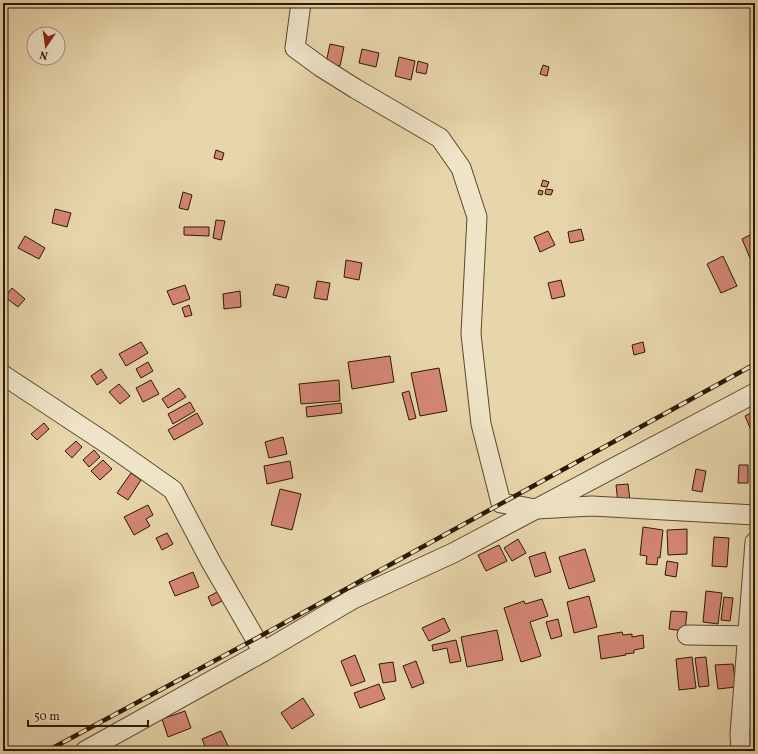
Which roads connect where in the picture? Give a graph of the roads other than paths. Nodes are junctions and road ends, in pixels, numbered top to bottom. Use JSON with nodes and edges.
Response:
{"nodes":[{"id":1,"x":301,"y":3,"type":"edge"},
{"id":2,"x":3,"y":375,"type":"edge"},
{"id":3,"x":755,"y":393,"type":"edge"},
{"id":4,"x":536,"y":509,"type":"junction"},
{"id":5,"x":755,"y":515,"type":"edge"},
{"id":6,"x":755,"y":542,"type":"edge"},
{"id":7,"x":687,"y":635,"type":"dead end"},
{"id":8,"x":751,"y":636,"type":"edge"},
{"id":9,"x":263,"y":652,"type":"junction"},
{"id":10,"x":85,"y":751,"type":"edge"},
{"id":11,"x":741,"y":751,"type":"edge"}],
"edges":[{"from":1,"to":4,"type":"street"},
{"from":2,"to":9,"type":"street"},
{"from":3,"to":4,"type":"street"},
{"from":4,"to":5,"type":"street"},
{"from":4,"to":9,"type":"street"},
{"from":6,"to":8,"type":"street"},
{"from":7,"to":8,"type":"street"},
{"from":8,"to":11,"type":"street"},
{"from":9,"to":10,"type":"street"}]}
